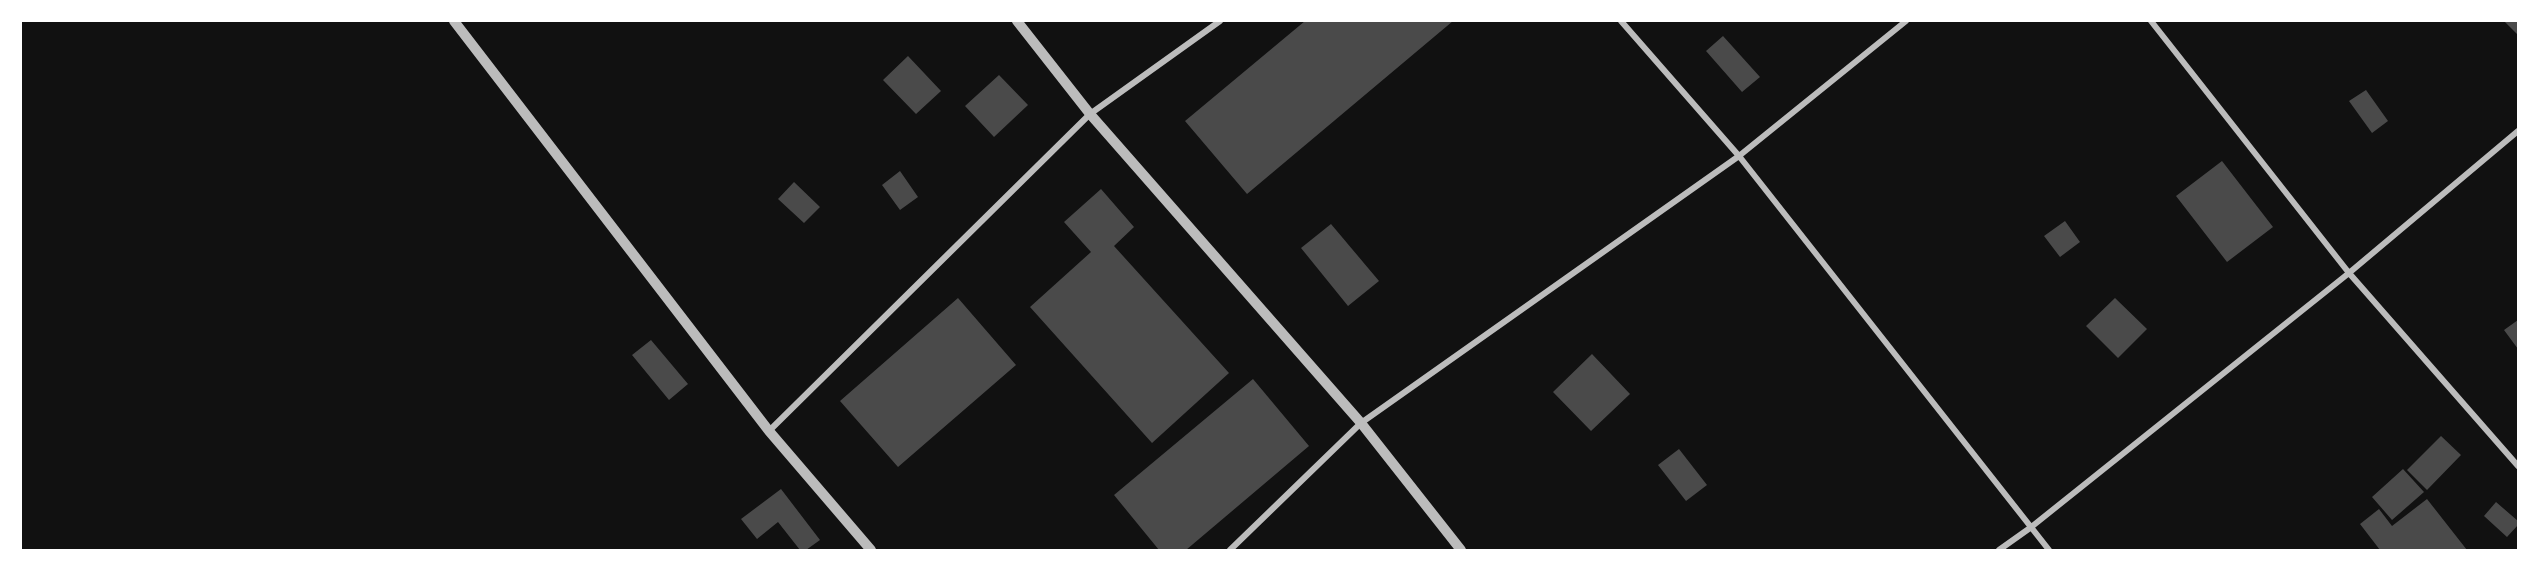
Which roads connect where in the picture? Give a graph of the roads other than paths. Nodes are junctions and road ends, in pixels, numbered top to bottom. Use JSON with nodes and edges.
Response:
{"nodes":[{"id":1,"x":454,"y":21,"type":"edge"},
{"id":2,"x":1017,"y":21,"type":"edge"},
{"id":3,"x":1220,"y":21,"type":"edge"},
{"id":4,"x":1621,"y":21,"type":"edge"},
{"id":5,"x":1906,"y":21,"type":"edge"},
{"id":6,"x":2151,"y":21,"type":"edge"},
{"id":7,"x":1090,"y":114,"type":"junction"},
{"id":8,"x":2518,"y":131,"type":"edge"},
{"id":9,"x":1739,"y":156,"type":"junction"},
{"id":10,"x":2349,"y":273,"type":"junction"},
{"id":11,"x":1361,"y":423,"type":"junction"},
{"id":12,"x":769,"y":431,"type":"junction"},
{"id":13,"x":2518,"y":466,"type":"edge"},
{"id":14,"x":2030,"y":528,"type":"junction"},
{"id":15,"x":871,"y":550,"type":"edge"},
{"id":16,"x":1230,"y":550,"type":"edge"},
{"id":17,"x":1461,"y":550,"type":"edge"},
{"id":18,"x":1999,"y":550,"type":"edge"},
{"id":19,"x":2049,"y":550,"type":"edge"}],
"edges":[{"from":1,"to":12,"type":"street"},
{"from":2,"to":7,"type":"street"},
{"from":3,"to":7,"type":"street"},
{"from":4,"to":9,"type":"street"},
{"from":5,"to":9,"type":"street"},
{"from":6,"to":10,"type":"street"},
{"from":7,"to":11,"type":"street"},
{"from":7,"to":12,"type":"street"},
{"from":8,"to":10,"type":"street"},
{"from":9,"to":11,"type":"street"},
{"from":9,"to":14,"type":"street"},
{"from":10,"to":13,"type":"street"},
{"from":10,"to":14,"type":"street"},
{"from":11,"to":16,"type":"street"},
{"from":11,"to":17,"type":"street"},
{"from":12,"to":15,"type":"street"},
{"from":14,"to":18,"type":"street"},
{"from":14,"to":19,"type":"street"}]}
